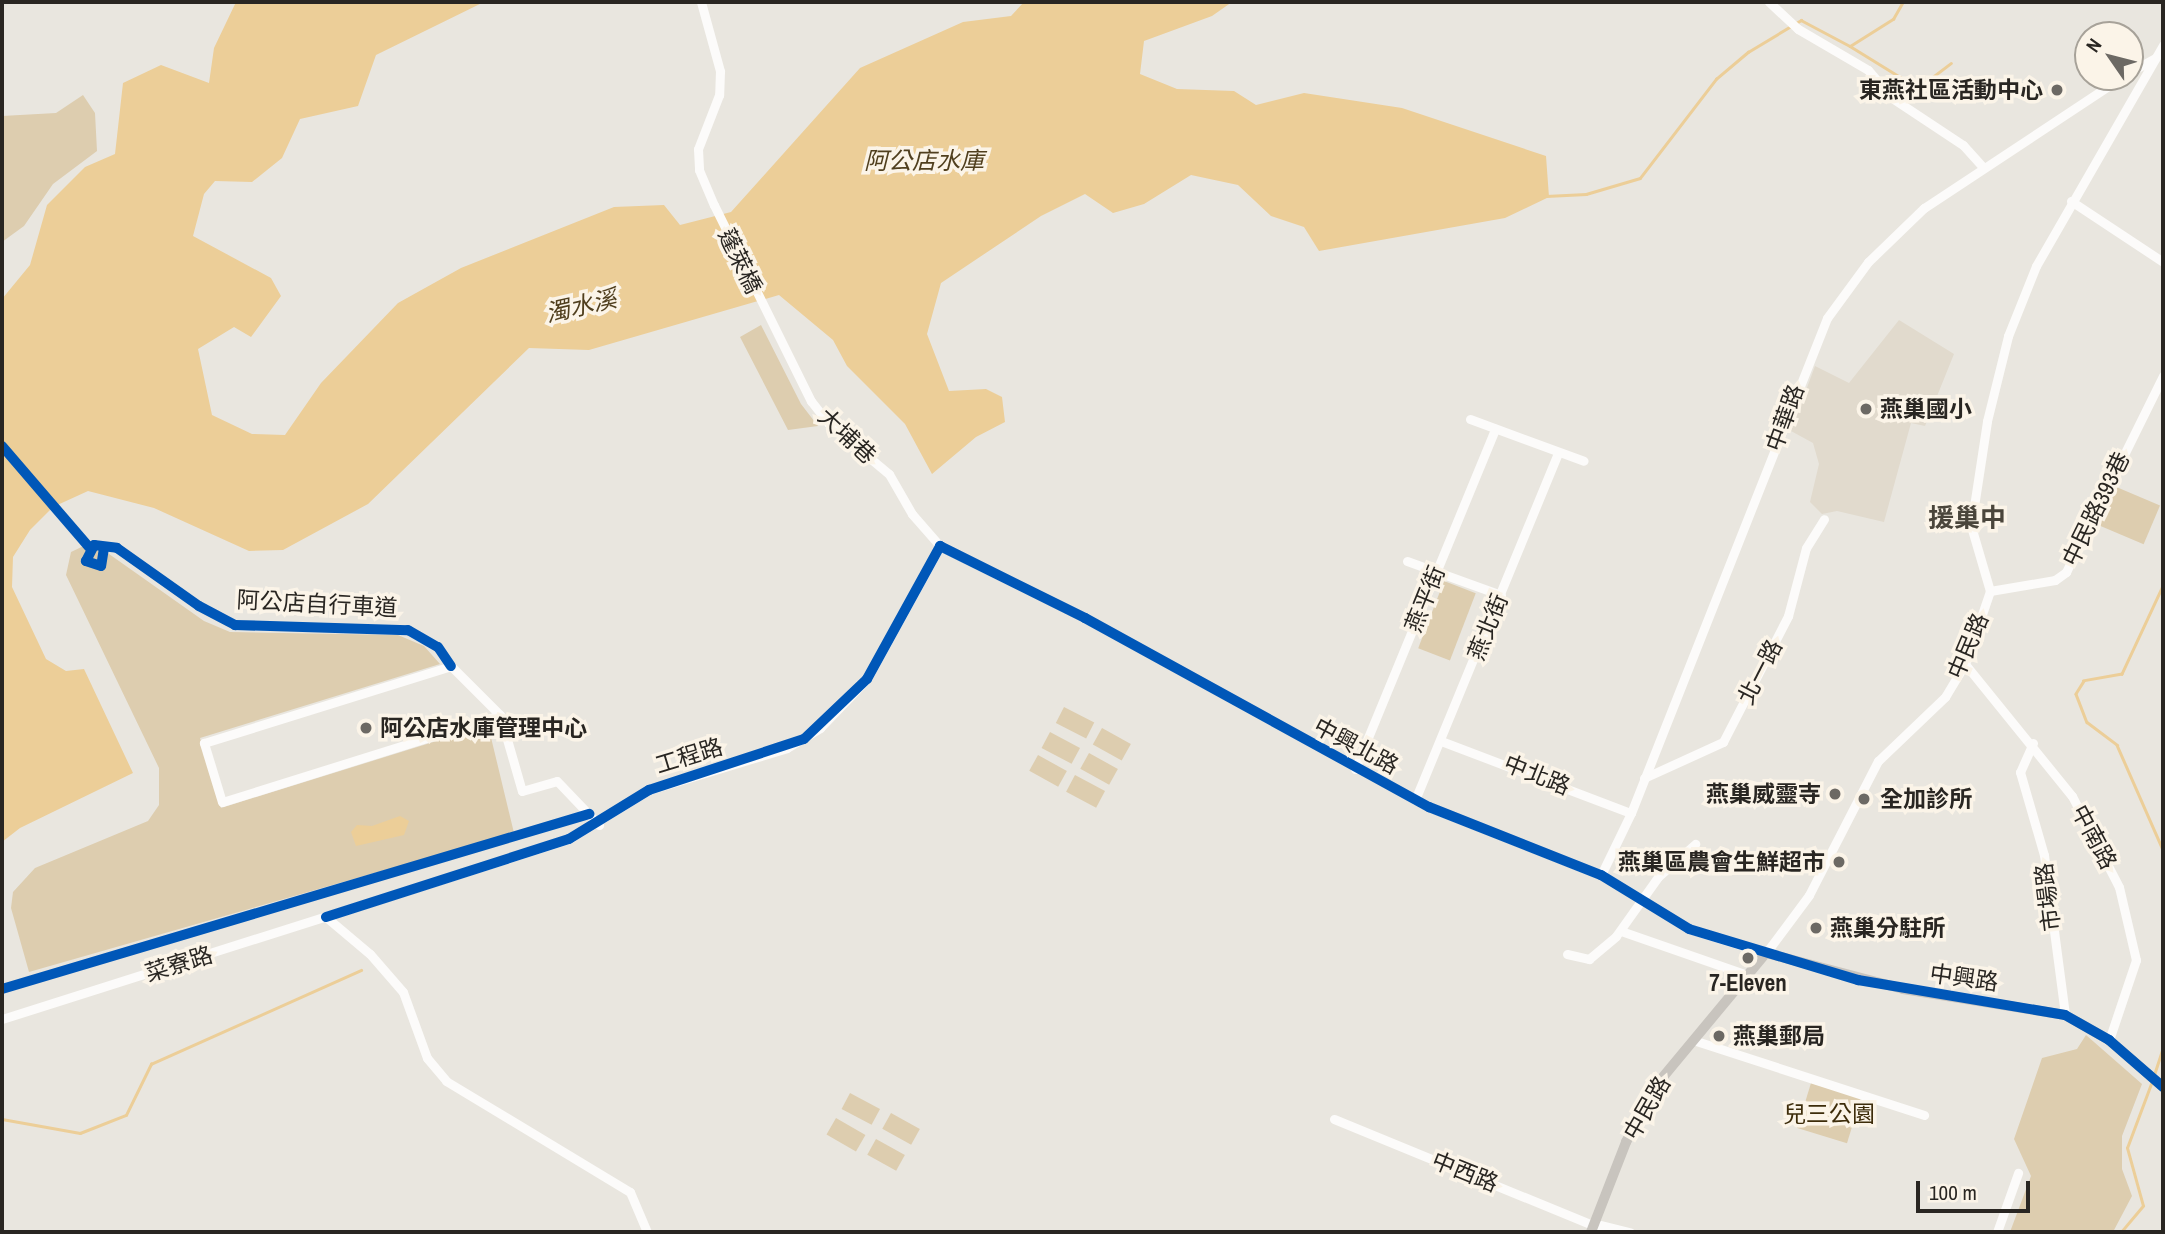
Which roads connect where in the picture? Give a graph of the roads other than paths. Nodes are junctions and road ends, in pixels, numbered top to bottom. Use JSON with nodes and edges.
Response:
{"nodes":[{"id":1,"x":701,"y":2,"type":"edge"},
{"id":2,"x":1769,"y":2,"type":"edge"},
{"id":3,"x":2163,"y":45,"type":"edge"},
{"id":4,"x":2156,"y":57,"type":"junction"},
{"id":5,"x":2144,"y":64,"type":"edge"},
{"id":6,"x":2100,"y":91,"type":"edge"},
{"id":7,"x":1983,"y":167,"type":"junction"},
{"id":8,"x":2071,"y":201,"type":"junction"},
{"id":9,"x":2162,"y":261,"type":"edge"},
{"id":10,"x":767,"y":317,"type":"joint"},
{"id":11,"x":2163,"y":376,"type":"edge"},
{"id":12,"x":1470,"y":419,"type":"dead end"},
{"id":13,"x":1495,"y":429,"type":"junction"},
{"id":14,"x":1558,"y":453,"type":"junction"},
{"id":15,"x":1584,"y":461,"type":"dead end"},
{"id":16,"x":1824,"y":519,"type":"dead end"},
{"id":17,"x":940,"y":546,"type":"junction"},
{"id":18,"x":1408,"y":561,"type":"dead end"},
{"id":19,"x":1436,"y":572,"type":"junction"},
{"id":20,"x":1990,"y":591,"type":"junction"},
{"id":21,"x":1501,"y":595,"type":"junction"},
{"id":22,"x":1965,"y":663,"type":"junction"},
{"id":23,"x":500,"y":715,"type":"junction"},
{"id":24,"x":1441,"y":741,"type":"junction"},
{"id":25,"x":2033,"y":743,"type":"junction"},
{"id":26,"x":1355,"y":769,"type":"junction"},
{"id":27,"x":1644,"y":778,"type":"junction"},
{"id":28,"x":1415,"y":800,"type":"junction"},
{"id":29,"x":1631,"y":813,"type":"junction"},
{"id":30,"x":599,"y":825,"type":"junction"},
{"id":31,"x":1695,"y":844,"type":"dead end"},
{"id":32,"x":1601,"y":875,"type":"junction"},
{"id":33,"x":1641,"y":901,"type":"junction"},
{"id":34,"x":326,"y":917,"type":"junction"},
{"id":35,"x":1620,"y":931,"type":"junction"},
{"id":36,"x":1766,"y":953,"type":"junction"},
{"id":37,"x":1567,"y":954,"type":"dead end"},
{"id":38,"x":1747,"y":975,"type":"junction"},
{"id":39,"x":2066,"y":1015,"type":"junction"},
{"id":40,"x":2,"y":1019,"type":"edge"},
{"id":41,"x":1693,"y":1040,"type":"junction"},
{"id":42,"x":2109,"y":1040,"type":"junction"},
{"id":43,"x":2161,"y":1084,"type":"edge"},
{"id":44,"x":1924,"y":1115,"type":"dead end"},
{"id":45,"x":1334,"y":1119,"type":"dead end"},
{"id":46,"x":2018,"y":1173,"type":"dead end"},
{"id":47,"x":1595,"y":1230,"type":"edge"},
{"id":48,"x":647,"y":1232,"type":"edge"},
{"id":49,"x":1609,"y":1232,"type":"edge"},
{"id":50,"x":1630,"y":1232,"type":"edge"},
{"id":51,"x":1997,"y":1232,"type":"edge"}],
"edges":[{"from":1,"to":10,"type":"street","name":"蓬萊橋"},
{"from":2,"to":7,"type":"street"},
{"from":3,"to":4,"type":"street","name":"中民路"},
{"from":4,"to":5,"type":"street"},
{"from":4,"to":8,"type":"street","name":"中民路"},
{"from":6,"to":7,"type":"street","name":"中華路"},
{"from":7,"to":27,"type":"street","name":"中華路"},
{"from":8,"to":9,"type":"street"},
{"from":8,"to":20,"type":"street","name":"中民路"},
{"from":10,"to":17,"type":"street","name":"大埔巷"},
{"from":11,"to":20,"type":"street","name":"中民路393巷"},
{"from":12,"to":13,"type":"street"},
{"from":13,"to":14,"type":"street"},
{"from":13,"to":19,"type":"street","name":"燕平街"},
{"from":14,"to":15,"type":"street"},
{"from":14,"to":21,"type":"street","name":"燕北街"},
{"from":16,"to":27,"type":"street","name":"北一路"},
{"from":17,"to":26,"type":"street","name":"中興北路"},
{"from":17,"to":30,"type":"street","name":"工程路"},
{"from":18,"to":19,"type":"street"},
{"from":19,"to":21,"type":"street"},
{"from":19,"to":26,"type":"street","name":"燕平街"},
{"from":20,"to":22,"type":"street","name":"中民路"},
{"from":21,"to":24,"type":"street","name":"燕北街"},
{"from":22,"to":25,"type":"street","name":"中南路"},
{"from":22,"to":36,"type":"street","name":"中民路"},
{"from":23,"to":23,"type":"street"},
{"from":23,"to":30,"type":"street"},
{"from":24,"to":28,"type":"street","name":"燕北街"},
{"from":24,"to":29,"type":"street","name":"中北路"},
{"from":25,"to":39,"type":"street","name":"市場路"},
{"from":25,"to":42,"type":"street","name":"中南路"},
{"from":26,"to":28,"type":"street","name":"中興北路"},
{"from":27,"to":29,"type":"street","name":"中華路"},
{"from":28,"to":32,"type":"street","name":"中興北路"},
{"from":29,"to":32,"type":"street","name":"中華路"},
{"from":30,"to":34,"type":"street","name":"工程路"},
{"from":31,"to":33,"type":"street"},
{"from":32,"to":33,"type":"street","name":"中興北路"},
{"from":33,"to":35,"type":"street"},
{"from":33,"to":36,"type":"street","name":"中興北路"},
{"from":34,"to":40,"type":"street","name":"菜寮路"},
{"from":34,"to":48,"type":"street"},
{"from":35,"to":37,"type":"street"},
{"from":35,"to":38,"type":"street"},
{"from":36,"to":38,"type":"main road","name":"中民路"},
{"from":36,"to":39,"type":"main road","name":"中興路"},
{"from":38,"to":41,"type":"main road","name":"中民路"},
{"from":39,"to":42,"type":"main road","name":"中興路"},
{"from":41,"to":44,"type":"street"},
{"from":41,"to":47,"type":"main road","name":"中民路"},
{"from":42,"to":43,"type":"main road","name":"中興路"},
{"from":45,"to":47,"type":"street","name":"中西路"},
{"from":46,"to":51,"type":"street"},
{"from":47,"to":49,"type":"street","name":"中西路"},
{"from":47,"to":50,"type":"street","name":"中西路"}]}
